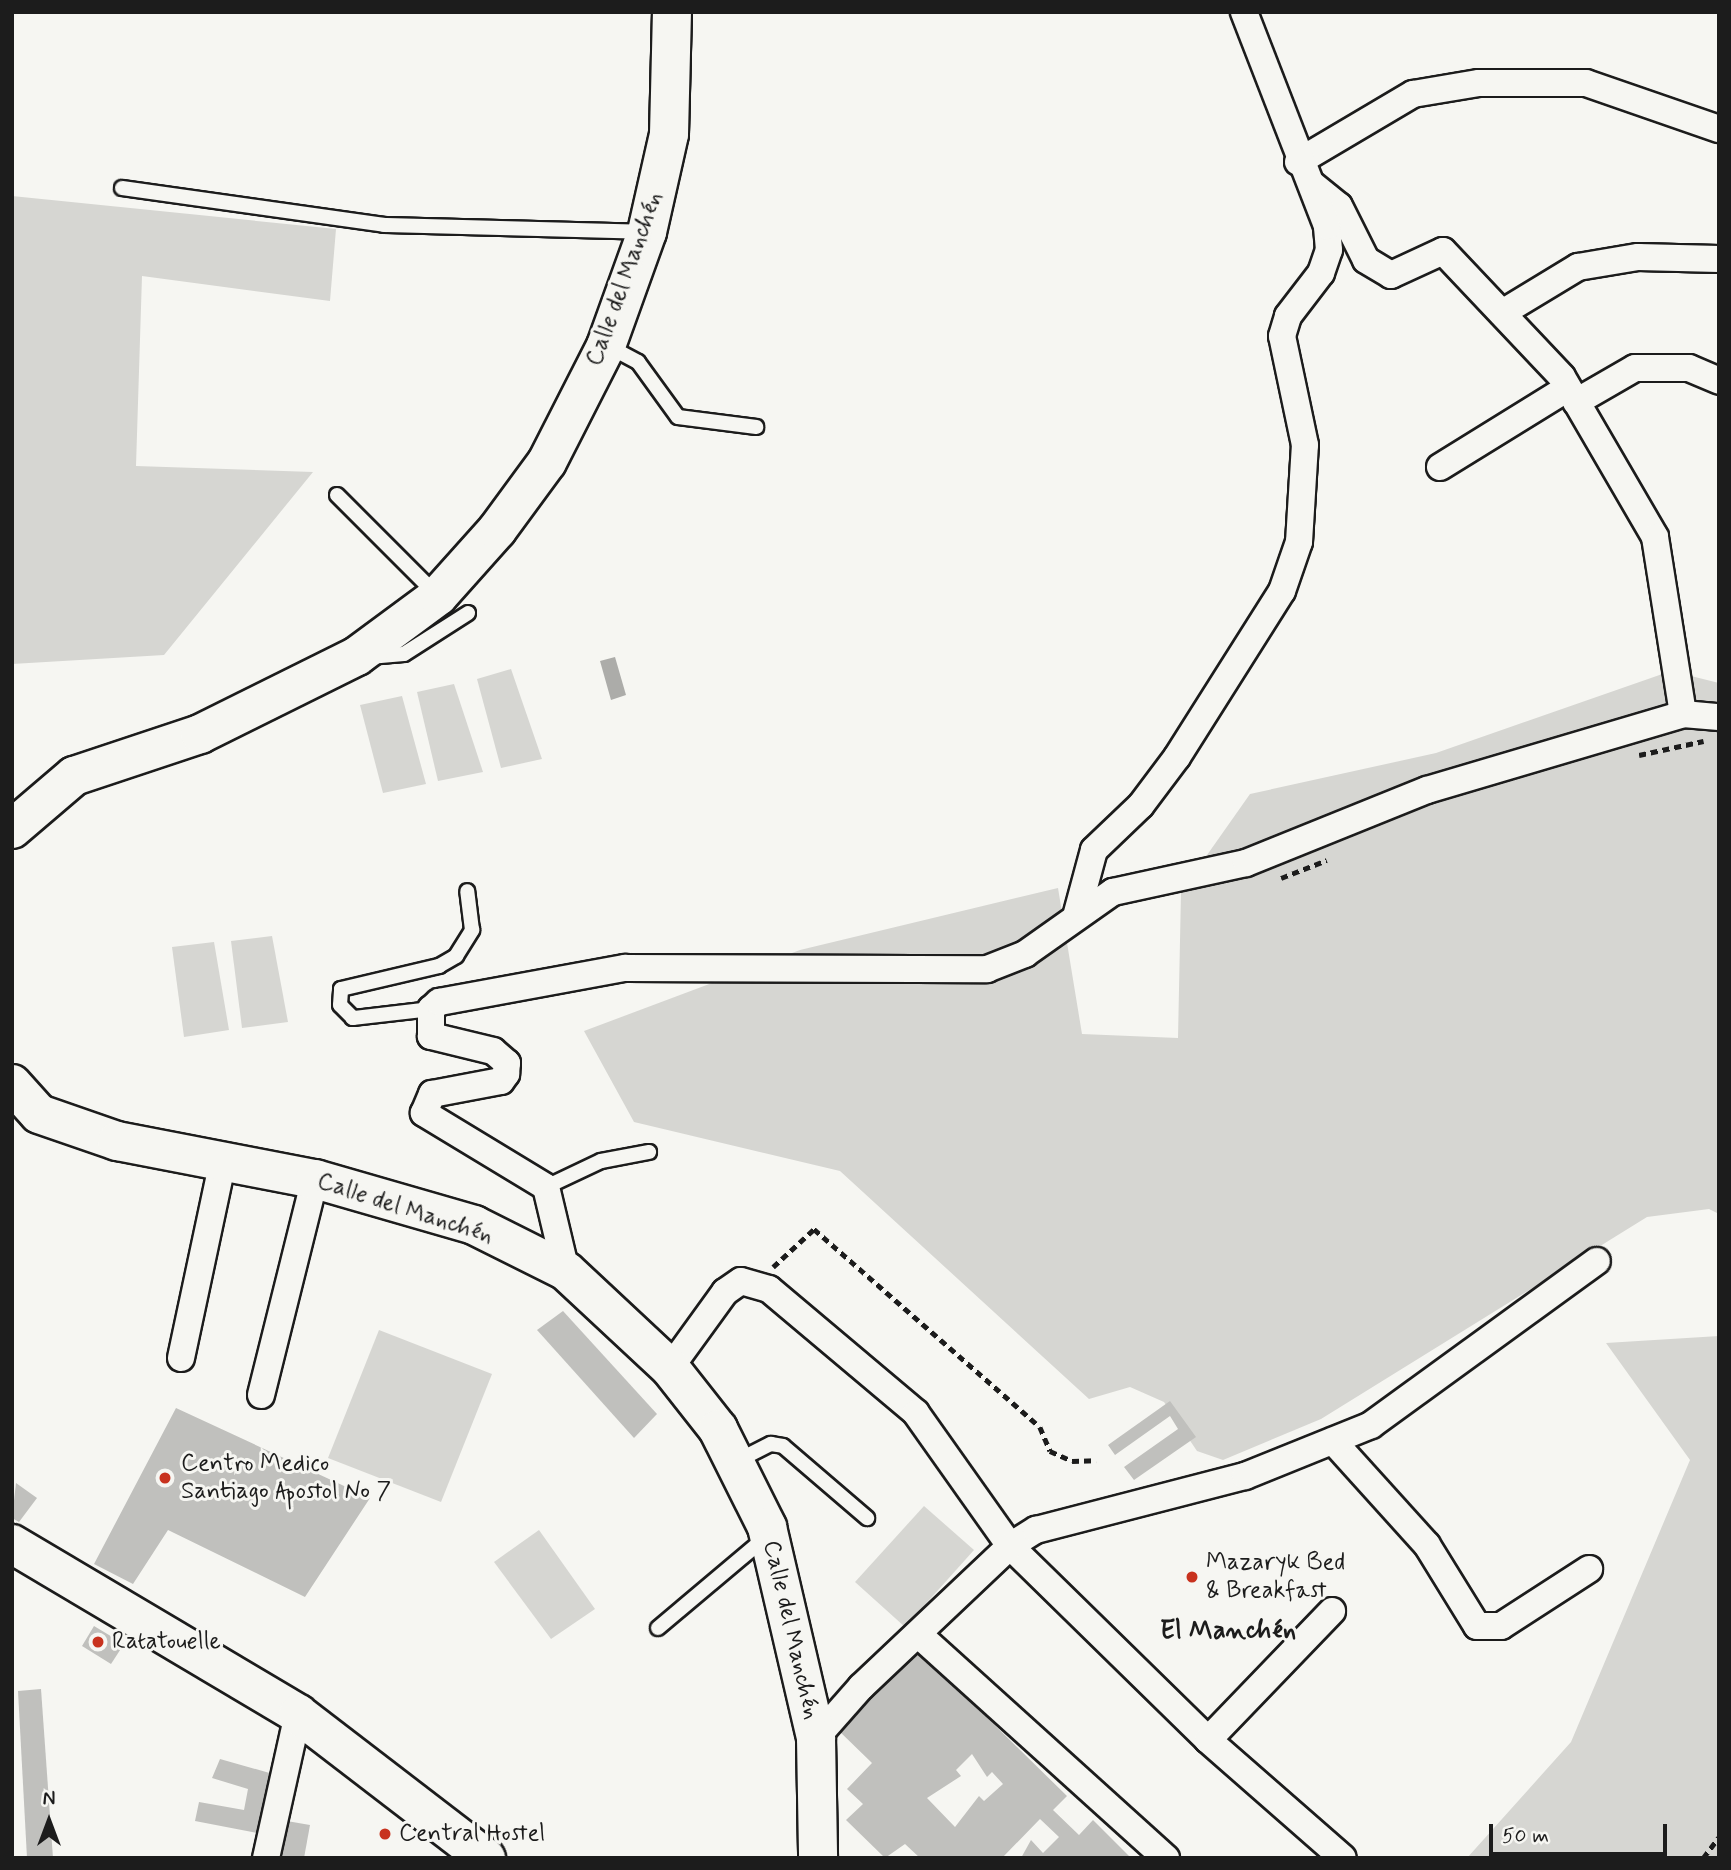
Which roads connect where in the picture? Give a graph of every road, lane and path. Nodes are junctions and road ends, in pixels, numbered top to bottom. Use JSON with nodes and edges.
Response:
{"nodes":[{"id":1,"x":672,"y":12,"type":"edge"},
{"id":2,"x":1244,"y":12,"type":"edge"},
{"id":3,"x":1719,"y":129,"type":"edge"},
{"id":4,"x":1305,"y":173,"type":"junction"},
{"id":5,"x":122,"y":188,"type":"dead end"},
{"id":6,"x":647,"y":232,"type":"junction"},
{"id":7,"x":1719,"y":259,"type":"edge"},
{"id":8,"x":1502,"y":313,"type":"junction"},
{"id":9,"x":606,"y":346,"type":"junction"},
{"id":10,"x":1719,"y":381,"type":"edge"},
{"id":11,"x":1572,"y":395,"type":"junction"},
{"id":12,"x":756,"y":426,"type":"dead end"},
{"id":13,"x":1440,"y":467,"type":"dead end"},
{"id":14,"x":337,"y":495,"type":"dead end"},
{"id":15,"x":453,"y":604,"type":"junction"},
{"id":16,"x":1683,"y":714,"type":"junction"},
{"id":17,"x":1719,"y":717,"type":"edge"},
{"id":18,"x":12,"y":828,"type":"edge"},
{"id":19,"x":467,"y":891,"type":"dead end"},
{"id":20,"x":1077,"y":913,"type":"junction"},
{"id":21,"x":430,"y":1009,"type":"junction"},
{"id":22,"x":12,"y":1084,"type":"edge"},
{"id":23,"x":649,"y":1152,"type":"dead end"},
{"id":24,"x":223,"y":1160,"type":"junction"},
{"id":25,"x":315,"y":1179,"type":"junction"},
{"id":26,"x":546,"y":1187,"type":"junction"},
{"id":27,"x":1597,"y":1261,"type":"dead end"},
{"id":28,"x":566,"y":1271,"type":"junction"},
{"id":29,"x":757,"y":1281,"type":"junction"},
{"id":30,"x":181,"y":1359,"type":"dead end"},
{"id":31,"x":670,"y":1368,"type":"junction"},
{"id":32,"x":261,"y":1395,"type":"dead end"},
{"id":33,"x":1333,"y":1441,"type":"junction"},
{"id":34,"x":1096,"y":1460,"type":"dead end"},
{"id":35,"x":737,"y":1461,"type":"junction"},
{"id":36,"x":867,"y":1518,"type":"dead end"},
{"id":37,"x":769,"y":1535,"type":"junction"},
{"id":38,"x":12,"y":1544,"type":"edge"},
{"id":39,"x":1010,"y":1546,"type":"junction"},
{"id":40,"x":1589,"y":1569,"type":"dead end"},
{"id":41,"x":1332,"y":1611,"type":"dead end"},
{"id":42,"x":658,"y":1628,"type":"dead end"},
{"id":43,"x":919,"y":1635,"type":"junction"},
{"id":44,"x":298,"y":1714,"type":"junction"},
{"id":45,"x":816,"y":1738,"type":"junction"},
{"id":46,"x":1208,"y":1740,"type":"junction"},
{"id":47,"x":1719,"y":1837,"type":"edge"},
{"id":48,"x":266,"y":1858,"type":"edge"},
{"id":49,"x":486,"y":1858,"type":"edge"},
{"id":50,"x":818,"y":1858,"type":"edge"},
{"id":51,"x":1166,"y":1858,"type":"edge"},
{"id":52,"x":1343,"y":1858,"type":"edge"},
{"id":53,"x":1703,"y":1858,"type":"edge"}],
"edges":[{"from":1,"to":6,"type":"street","name":"Calle del Manchén"},
{"from":2,"to":4,"type":"street"},
{"from":3,"to":4,"type":"street"},
{"from":4,"to":8,"type":"street"},
{"from":4,"to":20,"type":"street"},
{"from":5,"to":6,"type":"lane"},
{"from":6,"to":9,"type":"street","name":"Calle del Manchén"},
{"from":7,"to":8,"type":"street"},
{"from":8,"to":11,"type":"street"},
{"from":9,"to":12,"type":"lane"},
{"from":9,"to":15,"type":"street","name":"Calle del Manchén"},
{"from":10,"to":11,"type":"street"},
{"from":11,"to":13,"type":"street"},
{"from":11,"to":16,"type":"street"},
{"from":14,"to":15,"type":"lane"},
{"from":15,"to":18,"type":"street","name":"Calle del Manchén"},
{"from":16,"to":17,"type":"street"},
{"from":16,"to":20,"type":"street"},
{"from":19,"to":21,"type":"lane"},
{"from":20,"to":21,"type":"street"},
{"from":21,"to":26,"type":"street"},
{"from":22,"to":24,"type":"street","name":"Calle del Manchén"},
{"from":23,"to":26,"type":"lane"},
{"from":24,"to":25,"type":"street","name":"Calle del Manchén"},
{"from":24,"to":30,"type":"street"},
{"from":25,"to":28,"type":"street","name":"Calle del Manchén"},
{"from":25,"to":32,"type":"street"},
{"from":26,"to":28,"type":"street"},
{"from":27,"to":33,"type":"street"},
{"from":28,"to":31,"type":"street","name":"Calle del Manchén"},
{"from":29,"to":31,"type":"street"},
{"from":29,"to":34,"type":"path"},
{"from":29,"to":39,"type":"street"},
{"from":31,"to":35,"type":"street","name":"Calle del Manchén"},
{"from":33,"to":39,"type":"street"},
{"from":33,"to":40,"type":"street"},
{"from":35,"to":36,"type":"lane"},
{"from":35,"to":37,"type":"street","name":"Calle del Manchén"},
{"from":37,"to":42,"type":"lane"},
{"from":37,"to":45,"type":"street","name":"Calle del Manchén"},
{"from":38,"to":44,"type":"street"},
{"from":39,"to":43,"type":"street"},
{"from":39,"to":46,"type":"street"},
{"from":41,"to":46,"type":"street"},
{"from":43,"to":45,"type":"street"},
{"from":43,"to":51,"type":"street"},
{"from":44,"to":48,"type":"street"},
{"from":44,"to":49,"type":"street"},
{"from":45,"to":50,"type":"street","name":"Calle del Manchén"},
{"from":46,"to":52,"type":"street"},
{"from":47,"to":53,"type":"path"}]}
